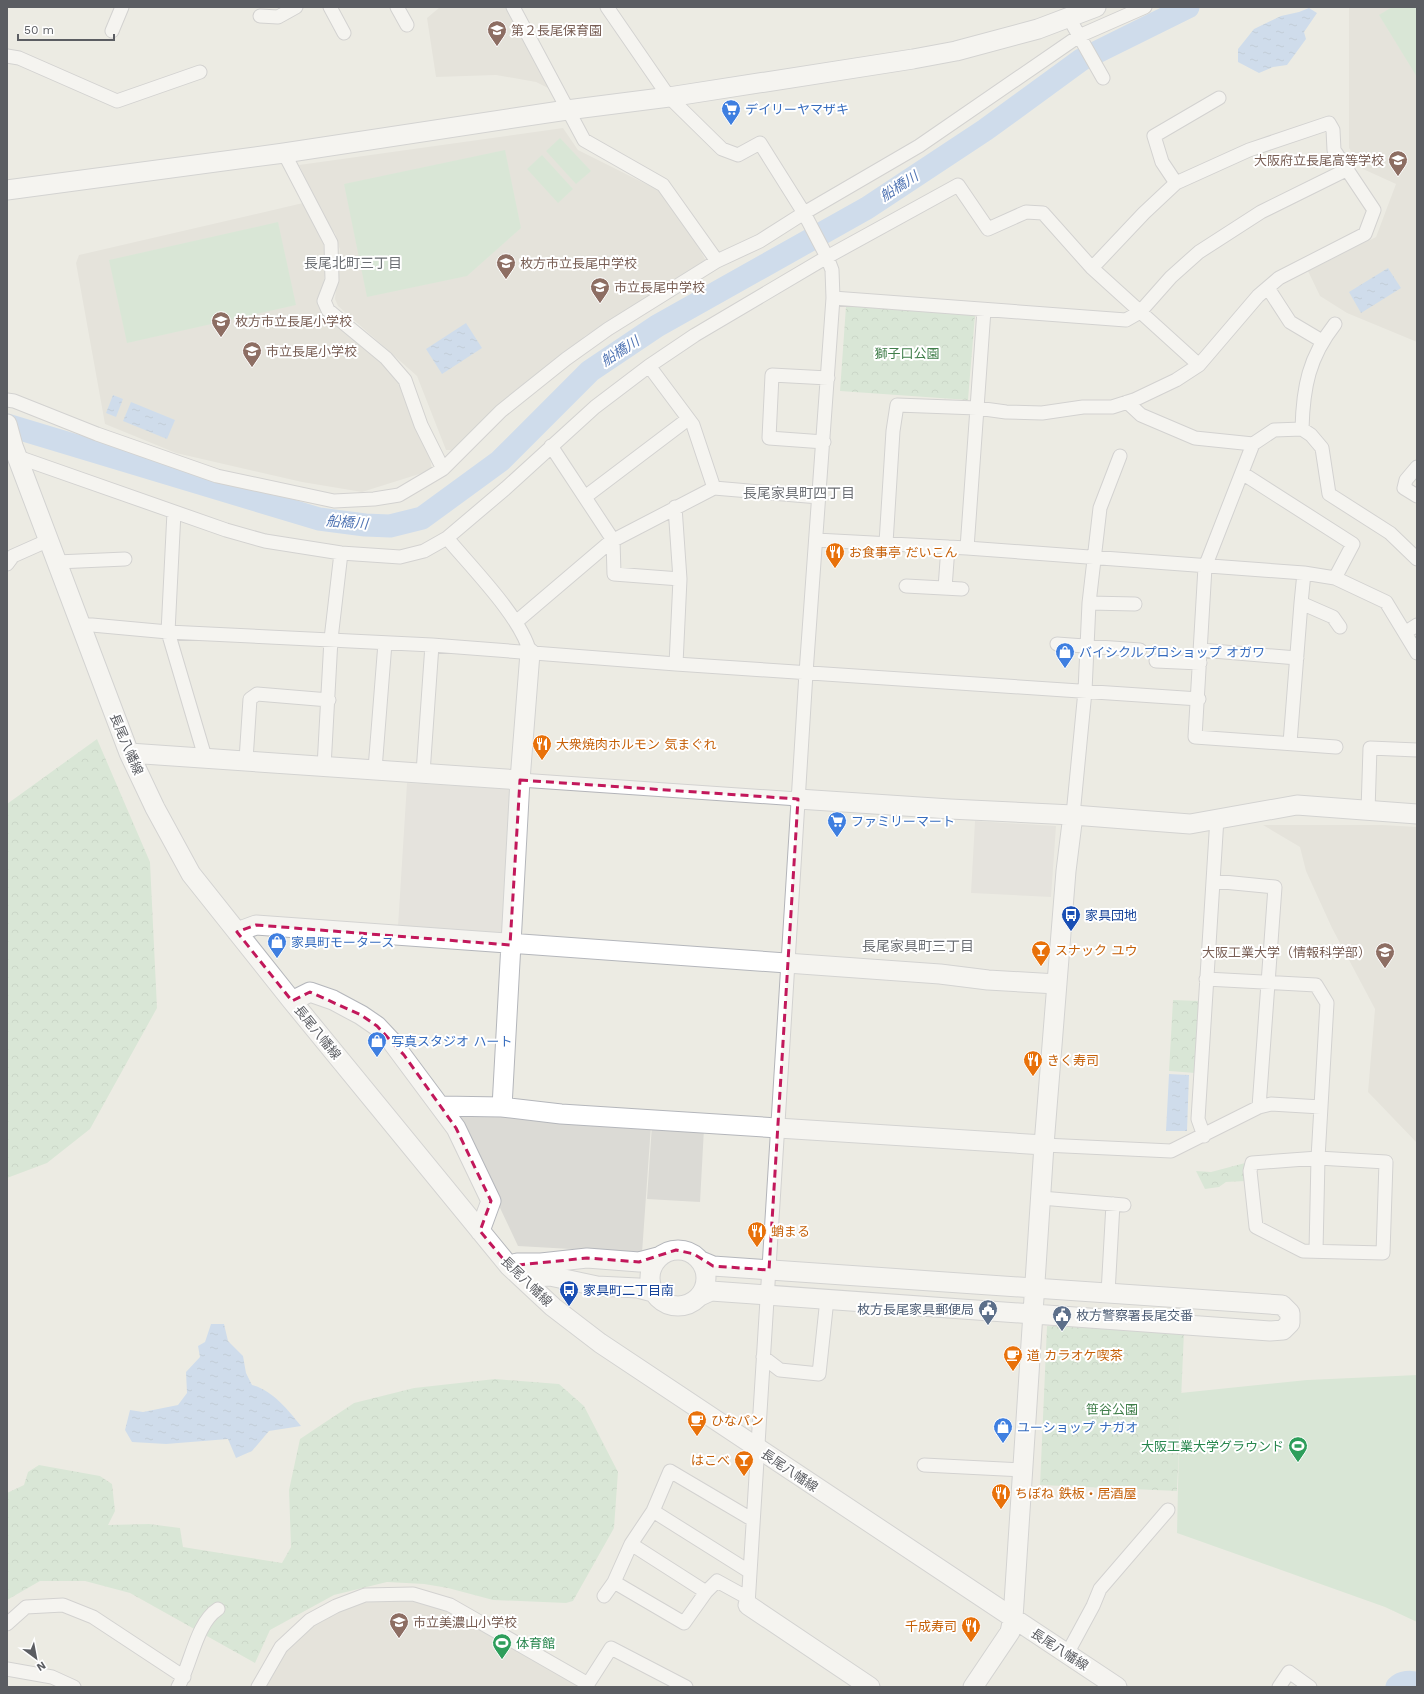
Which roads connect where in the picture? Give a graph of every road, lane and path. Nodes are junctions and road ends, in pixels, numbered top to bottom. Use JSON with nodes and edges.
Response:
{"nodes":[{"id":1,"x":122,"y":7,"type":"edge"},
{"id":2,"x":296,"y":7,"type":"edge"},
{"id":3,"x":330,"y":7,"type":"edge"},
{"id":4,"x":398,"y":7,"type":"edge"},
{"id":5,"x":513,"y":7,"type":"edge"},
{"id":6,"x":607,"y":7,"type":"edge"},
{"id":7,"x":1096,"y":7,"type":"edge"},
{"id":8,"x":1145,"y":7,"type":"edge"},
{"id":9,"x":260,"y":16,"type":"dead end"},
{"id":10,"x":1069,"y":18,"type":"junction"},
{"id":11,"x":407,"y":25,"type":"dead end"},
{"id":12,"x":112,"y":31,"type":"dead end"},
{"id":13,"x":344,"y":33,"type":"dead end"},
{"id":14,"x":1081,"y":40,"type":"junction"},
{"id":15,"x":7,"y":56,"type":"edge"},
{"id":16,"x":200,"y":72,"type":"dead end"},
{"id":17,"x":1103,"y":78,"type":"dead end"},
{"id":18,"x":669,"y":97,"type":"junction"},
{"id":19,"x":1219,"y":98,"type":"dead end"},
{"id":20,"x":567,"y":110,"type":"junction"},
{"id":21,"x":284,"y":153,"type":"junction"},
{"id":22,"x":1348,"y":169,"type":"junction"},
{"id":23,"x":1176,"y":183,"type":"junction"},
{"id":24,"x":7,"y":190,"type":"edge"},
{"id":25,"x":804,"y":213,"type":"junction"},
{"id":26,"x":828,"y":257,"type":"junction"},
{"id":27,"x":717,"y":261,"type":"junction"},
{"id":28,"x":1092,"y":268,"type":"junction"},
{"id":29,"x":1268,"y":288,"type":"junction"},
{"id":30,"x":833,"y":298,"type":"junction"},
{"id":31,"x":984,"y":310,"type":"junction"},
{"id":32,"x":1140,"y":312,"type":"junction"},
{"id":33,"x":1335,"y":324,"type":"dead end"},
{"id":34,"x":1322,"y":341,"type":"junction"},
{"id":35,"x":1199,"y":365,"type":"junction"},
{"id":36,"x":649,"y":366,"type":"junction"},
{"id":37,"x":828,"y":378,"type":"junction"},
{"id":38,"x":7,"y":400,"type":"edge"},
{"id":39,"x":1126,"y":402,"type":"junction"},
{"id":40,"x":977,"y":408,"type":"junction"},
{"id":41,"x":688,"y":419,"type":"junction"},
{"id":42,"x":7,"y":424,"type":"edge"},
{"id":43,"x":1302,"y":429,"type":"junction"},
{"id":44,"x":824,"y":442,"type":"junction"},
{"id":45,"x":1253,"y":444,"type":"junction"},
{"id":46,"x":551,"y":446,"type":"junction"},
{"id":47,"x":13,"y":452,"type":"edge"},
{"id":48,"x":1120,"y":456,"type":"dead end"},
{"id":49,"x":1417,"y":467,"type":"edge"},
{"id":50,"x":443,"y":469,"type":"junction"},
{"id":51,"x":1242,"y":472,"type":"junction"},
{"id":52,"x":714,"y":488,"type":"junction"},
{"id":53,"x":1417,"y":496,"type":"edge"},
{"id":54,"x":585,"y":497,"type":"junction"},
{"id":55,"x":819,"y":497,"type":"junction"},
{"id":56,"x":675,"y":507,"type":"junction"},
{"id":57,"x":174,"y":512,"type":"junction"},
{"id":58,"x":447,"y":538,"type":"junction"},
{"id":59,"x":50,"y":540,"type":"junction"},
{"id":60,"x":613,"y":540,"type":"junction"},
{"id":61,"x":816,"y":540,"type":"junction"},
{"id":62,"x":886,"y":543,"type":"junction"},
{"id":63,"x":948,"y":547,"type":"junction"},
{"id":64,"x":968,"y":548,"type":"junction"},
{"id":65,"x":341,"y":553,"type":"junction"},
{"id":66,"x":1416,"y":555,"type":"edge"},
{"id":67,"x":1095,"y":557,"type":"junction"},
{"id":68,"x":124,"y":559,"type":"dead end"},
{"id":69,"x":57,"y":562,"type":"junction"},
{"id":70,"x":7,"y":564,"type":"edge"},
{"id":71,"x":1205,"y":567,"type":"junction"},
{"id":72,"x":1304,"y":573,"type":"junction"},
{"id":73,"x":1335,"y":578,"type":"junction"},
{"id":74,"x":680,"y":579,"type":"junction"},
{"id":75,"x":906,"y":586,"type":"dead end"},
{"id":76,"x":945,"y":588,"type":"junction"},
{"id":77,"x":962,"y":589,"type":"dead end"},
{"id":78,"x":1089,"y":602,"type":"junction"},
{"id":79,"x":1301,"y":603,"type":"junction"},
{"id":80,"x":1135,"y":604,"type":"dead end"},
{"id":81,"x":516,"y":622,"type":"junction"},
{"id":82,"x":80,"y":625,"type":"junction"},
{"id":83,"x":1340,"y":627,"type":"dead end"},
{"id":84,"x":1411,"y":628,"type":"edge"},
{"id":85,"x":168,"y":632,"type":"junction"},
{"id":86,"x":331,"y":639,"type":"junction"},
{"id":87,"x":385,"y":643,"type":"junction"},
{"id":88,"x":1057,"y":644,"type":"dead end"},
{"id":89,"x":432,"y":646,"type":"junction"},
{"id":90,"x":1087,"y":646,"type":"junction"},
{"id":91,"x":1140,"y":650,"type":"dead end"},
{"id":92,"x":1201,"y":650,"type":"junction"},
{"id":93,"x":1417,"y":653,"type":"edge"},
{"id":94,"x":530,"y":654,"type":"junction"},
{"id":95,"x":1297,"y":658,"type":"junction"},
{"id":96,"x":1156,"y":661,"type":"dead end"},
{"id":97,"x":1200,"y":663,"type":"junction"},
{"id":98,"x":676,"y":664,"type":"junction"},
{"id":99,"x":806,"y":673,"type":"junction"},
{"id":100,"x":1085,"y":691,"type":"junction"},
{"id":101,"x":1199,"y":699,"type":"junction"},
{"id":102,"x":329,"y":700,"type":"junction"},
{"id":103,"x":1290,"y":743,"type":"junction"},
{"id":104,"x":1336,"y":746,"type":"dead end"},
{"id":105,"x":1417,"y":750,"type":"edge"},
{"id":106,"x":129,"y":753,"type":"junction"},
{"id":107,"x":205,"y":757,"type":"junction"},
{"id":108,"x":246,"y":760,"type":"junction"},
{"id":109,"x":324,"y":767,"type":"junction"},
{"id":110,"x":375,"y":769,"type":"junction"},
{"id":111,"x":423,"y":773,"type":"junction"},
{"id":112,"x":520,"y":780,"type":"junction"},
{"id":113,"x":798,"y":799,"type":"junction"},
{"id":114,"x":1368,"y":811,"type":"junction"},
{"id":115,"x":1417,"y":814,"type":"edge"},
{"id":116,"x":1073,"y":815,"type":"junction"},
{"id":117,"x":1217,"y":818,"type":"junction"},
{"id":118,"x":1213,"y":881,"type":"junction"},
{"id":119,"x":237,"y":932,"type":"junction"},
{"id":120,"x":510,"y":945,"type":"junction"},
{"id":121,"x":788,"y":964,"type":"junction"},
{"id":122,"x":1206,"y":979,"type":"junction"},
{"id":123,"x":1268,"y":982,"type":"junction"},
{"id":124,"x":1057,"y":984,"type":"junction"},
{"id":125,"x":292,"y":1001,"type":"junction"},
{"id":126,"x":441,"y":1106,"type":"junction"},
{"id":127,"x":502,"y":1107,"type":"junction"},
{"id":128,"x":1259,"y":1107,"type":"junction"},
{"id":129,"x":1321,"y":1107,"type":"junction"},
{"id":130,"x":778,"y":1128,"type":"junction"},
{"id":131,"x":1204,"y":1136,"type":"junction"},
{"id":132,"x":1044,"y":1145,"type":"junction"},
{"id":133,"x":1318,"y":1158,"type":"junction"},
{"id":134,"x":1041,"y":1198,"type":"junction"},
{"id":135,"x":480,"y":1231,"type":"junction"},
{"id":136,"x":1316,"y":1251,"type":"junction"},
{"id":137,"x":658,"y":1257,"type":"junction"},
{"id":138,"x":701,"y":1261,"type":"junction"},
{"id":139,"x":509,"y":1266,"type":"junction"},
{"id":140,"x":768,"y":1270,"type":"junction"},
{"id":141,"x":856,"y":1276,"type":"junction"},
{"id":142,"x":526,"y":1282,"type":"junction"},
{"id":143,"x":945,"y":1282,"type":"junction"},
{"id":144,"x":1035,"y":1288,"type":"junction"},
{"id":145,"x":653,"y":1292,"type":"junction"},
{"id":146,"x":767,"y":1294,"type":"junction"},
{"id":147,"x":1116,"y":1294,"type":"junction"},
{"id":148,"x":700,"y":1296,"type":"junction"},
{"id":149,"x":827,"y":1299,"type":"junction"},
{"id":150,"x":1211,"y":1300,"type":"junction"},
{"id":151,"x":854,"y":1301,"type":"junction"},
{"id":152,"x":943,"y":1307,"type":"junction"},
{"id":153,"x":1034,"y":1314,"type":"junction"},
{"id":154,"x":1121,"y":1320,"type":"junction"},
{"id":155,"x":1208,"y":1326,"type":"junction"},
{"id":156,"x":763,"y":1357,"type":"junction"},
{"id":157,"x":757,"y":1448,"type":"junction"},
{"id":158,"x":924,"y":1464,"type":"dead end"},
{"id":159,"x":1024,"y":1470,"type":"junction"},
{"id":160,"x":1168,"y":1510,"type":"dead end"},
{"id":161,"x":653,"y":1511,"type":"junction"},
{"id":162,"x":753,"y":1520,"type":"junction"},
{"id":163,"x":632,"y":1544,"type":"junction"},
{"id":164,"x":750,"y":1572,"type":"junction"},
{"id":165,"x":614,"y":1582,"type":"junction"},
{"id":166,"x":706,"y":1592,"type":"junction"},
{"id":167,"x":604,"y":1596,"type":"dead end"},
{"id":168,"x":748,"y":1601,"type":"junction"},
{"id":169,"x":218,"y":1609,"type":"dead end"},
{"id":170,"x":1013,"y":1618,"type":"junction"},
{"id":171,"x":7,"y":1624,"type":"edge"},
{"id":172,"x":1067,"y":1654,"type":"junction"},
{"id":173,"x":7,"y":1670,"type":"edge"},
{"id":174,"x":181,"y":1682,"type":"edge"},
{"id":175,"x":587,"y":1686,"type":"edge"},
{"id":176,"x":74,"y":1687,"type":"edge"},
{"id":177,"x":258,"y":1687,"type":"edge"},
{"id":178,"x":686,"y":1687,"type":"edge"},
{"id":179,"x":870,"y":1687,"type":"edge"},
{"id":180,"x":974,"y":1687,"type":"edge"},
{"id":181,"x":1117,"y":1687,"type":"edge"},
{"id":182,"x":1279,"y":1687,"type":"edge"},
{"id":183,"x":1310,"y":1687,"type":"edge"}],
"edges":[{"from":1,"to":12,"type":"street"},
{"from":2,"to":9,"type":"street"},
{"from":3,"to":13,"type":"street"},
{"from":4,"to":11,"type":"street"},
{"from":5,"to":20,"type":"street"},
{"from":6,"to":18,"type":"street"},
{"from":7,"to":10,"type":"street"},
{"from":8,"to":14,"type":"street"},
{"from":10,"to":14,"type":"street"},
{"from":10,"to":18,"type":"street"},
{"from":14,"to":17,"type":"street"},
{"from":14,"to":25,"type":"street"},
{"from":15,"to":16,"type":"street"},
{"from":18,"to":20,"type":"street"},
{"from":18,"to":25,"type":"street"},
{"from":19,"to":23,"type":"street"},
{"from":20,"to":21,"type":"street"},
{"from":20,"to":27,"type":"street"},
{"from":21,"to":24,"type":"street"},
{"from":21,"to":50,"type":"street"},
{"from":22,"to":23,"type":"street"},
{"from":22,"to":29,"type":"street"},
{"from":22,"to":32,"type":"street"},
{"from":23,"to":28,"type":"street"},
{"from":25,"to":26,"type":"street"},
{"from":25,"to":27,"type":"street"},
{"from":26,"to":28,"type":"street"},
{"from":26,"to":30,"type":"street"},
{"from":26,"to":36,"type":"street"},
{"from":27,"to":50,"type":"street"},
{"from":28,"to":32,"type":"street"},
{"from":29,"to":34,"type":"street"},
{"from":29,"to":35,"type":"street"},
{"from":30,"to":31,"type":"street"},
{"from":30,"to":37,"type":"street"},
{"from":31,"to":32,"type":"street"},
{"from":31,"to":40,"type":"street"},
{"from":32,"to":35,"type":"street"},
{"from":33,"to":34,"type":"street"},
{"from":34,"to":43,"type":"street"},
{"from":35,"to":39,"type":"street"},
{"from":36,"to":41,"type":"street"},
{"from":36,"to":46,"type":"street"},
{"from":37,"to":44,"type":"street"},
{"from":37,"to":44,"type":"street"},
{"from":38,"to":50,"type":"street"},
{"from":39,"to":40,"type":"street"},
{"from":39,"to":45,"type":"street"},
{"from":40,"to":62,"type":"street"},
{"from":40,"to":64,"type":"street"},
{"from":41,"to":52,"type":"street"},
{"from":41,"to":54,"type":"street"},
{"from":42,"to":47,"type":"street","name":"長尾八幡線"},
{"from":43,"to":45,"type":"street"},
{"from":43,"to":66,"type":"street"},
{"from":44,"to":55,"type":"street"},
{"from":45,"to":51,"type":"street"},
{"from":46,"to":54,"type":"street"},
{"from":46,"to":58,"type":"street"},
{"from":47,"to":57,"type":"street"},
{"from":47,"to":59,"type":"street","name":"長尾八幡線"},
{"from":48,"to":67,"type":"street"},
{"from":49,"to":53,"type":"street"},
{"from":51,"to":71,"type":"street"},
{"from":51,"to":73,"type":"street"},
{"from":52,"to":55,"type":"street"},
{"from":52,"to":56,"type":"street"},
{"from":54,"to":60,"type":"street"},
{"from":55,"to":61,"type":"street"},
{"from":56,"to":60,"type":"street"},
{"from":56,"to":74,"type":"street"},
{"from":57,"to":65,"type":"street"},
{"from":57,"to":85,"type":"street"},
{"from":58,"to":65,"type":"street"},
{"from":58,"to":81,"type":"street"},
{"from":59,"to":69,"type":"street","name":"長尾八幡線"},
{"from":59,"to":70,"type":"street"},
{"from":60,"to":74,"type":"street"},
{"from":60,"to":81,"type":"street"},
{"from":61,"to":62,"type":"street"},
{"from":61,"to":99,"type":"street"},
{"from":62,"to":63,"type":"street"},
{"from":63,"to":64,"type":"street"},
{"from":63,"to":76,"type":"street"},
{"from":64,"to":67,"type":"street"},
{"from":65,"to":86,"type":"street"},
{"from":67,"to":71,"type":"street"},
{"from":67,"to":78,"type":"street"},
{"from":68,"to":69,"type":"street"},
{"from":69,"to":82,"type":"street","name":"長尾八幡線"},
{"from":71,"to":72,"type":"street"},
{"from":71,"to":92,"type":"street"},
{"from":72,"to":73,"type":"street"},
{"from":72,"to":79,"type":"street"},
{"from":73,"to":84,"type":"street"},
{"from":74,"to":98,"type":"street"},
{"from":75,"to":76,"type":"street"},
{"from":76,"to":77,"type":"street"},
{"from":78,"to":80,"type":"street"},
{"from":78,"to":90,"type":"street"},
{"from":79,"to":83,"type":"street"},
{"from":79,"to":95,"type":"street"},
{"from":81,"to":94,"type":"street"},
{"from":82,"to":85,"type":"street"},
{"from":82,"to":106,"type":"street","name":"長尾八幡線"},
{"from":84,"to":93,"type":"street"},
{"from":85,"to":86,"type":"street"},
{"from":85,"to":107,"type":"street"},
{"from":86,"to":87,"type":"street"},
{"from":86,"to":102,"type":"street"},
{"from":87,"to":89,"type":"street"},
{"from":87,"to":110,"type":"street"},
{"from":88,"to":90,"type":"street"},
{"from":89,"to":94,"type":"street"},
{"from":89,"to":111,"type":"street"},
{"from":90,"to":91,"type":"street"},
{"from":90,"to":100,"type":"street"},
{"from":92,"to":95,"type":"street"},
{"from":92,"to":97,"type":"street"},
{"from":94,"to":98,"type":"street"},
{"from":94,"to":112,"type":"street"},
{"from":95,"to":103,"type":"street"},
{"from":96,"to":97,"type":"street"},
{"from":97,"to":101,"type":"street"},
{"from":98,"to":99,"type":"street"},
{"from":99,"to":100,"type":"street"},
{"from":99,"to":113,"type":"street"},
{"from":100,"to":101,"type":"street"},
{"from":100,"to":116,"type":"street"},
{"from":101,"to":103,"type":"street"},
{"from":102,"to":108,"type":"street"},
{"from":102,"to":109,"type":"street"},
{"from":103,"to":104,"type":"street"},
{"from":105,"to":114,"type":"street"},
{"from":106,"to":107,"type":"street"},
{"from":106,"to":119,"type":"street","name":"長尾八幡線"},
{"from":107,"to":108,"type":"street"},
{"from":108,"to":109,"type":"street"},
{"from":109,"to":110,"type":"street"},
{"from":110,"to":111,"type":"street"},
{"from":111,"to":112,"type":"street"},
{"from":112,"to":113,"type":"street"},
{"from":112,"to":120,"type":"street"},
{"from":113,"to":116,"type":"street"},
{"from":113,"to":121,"type":"street"},
{"from":114,"to":115,"type":"street"},
{"from":114,"to":117,"type":"street"},
{"from":116,"to":117,"type":"street"},
{"from":116,"to":124,"type":"street"},
{"from":117,"to":118,"type":"street"},
{"from":118,"to":122,"type":"street"},
{"from":118,"to":123,"type":"street"},
{"from":119,"to":120,"type":"street"},
{"from":119,"to":125,"type":"street","name":"長尾八幡線"},
{"from":120,"to":121,"type":"street"},
{"from":120,"to":127,"type":"street"},
{"from":121,"to":124,"type":"street"},
{"from":121,"to":130,"type":"street"},
{"from":122,"to":123,"type":"street"},
{"from":122,"to":131,"type":"street"},
{"from":123,"to":128,"type":"street"},
{"from":123,"to":129,"type":"street"},
{"from":124,"to":132,"type":"street"},
{"from":125,"to":126,"type":"street","name":"長尾八幡線"},
{"from":125,"to":135,"type":"street","name":"長尾八幡線"},
{"from":126,"to":127,"type":"street"},
{"from":126,"to":135,"type":"street","name":"長尾八幡線"},
{"from":127,"to":130,"type":"street"},
{"from":128,"to":129,"type":"street"},
{"from":128,"to":131,"type":"street"},
{"from":129,"to":133,"type":"street"},
{"from":130,"to":132,"type":"street"},
{"from":130,"to":140,"type":"street"},
{"from":131,"to":132,"type":"street"},
{"from":132,"to":134,"type":"street"},
{"from":133,"to":136,"type":"street"},
{"from":133,"to":136,"type":"street"},
{"from":133,"to":136,"type":"street"},
{"from":134,"to":144,"type":"street"},
{"from":134,"to":147,"type":"street"},
{"from":135,"to":139,"type":"street","name":"長尾八幡線"},
{"from":137,"to":138,"type":"street"},
{"from":137,"to":139,"type":"street"},
{"from":137,"to":145,"type":"street"},
{"from":138,"to":140,"type":"street"},
{"from":138,"to":148,"type":"street"},
{"from":139,"to":142,"type":"street","name":"長尾八幡線"},
{"from":140,"to":141,"type":"street"},
{"from":140,"to":146,"type":"street"},
{"from":141,"to":143,"type":"street"},
{"from":141,"to":151,"type":"street"},
{"from":142,"to":145,"type":"street"},
{"from":142,"to":157,"type":"street","name":"長尾八幡線"},
{"from":143,"to":144,"type":"street"},
{"from":143,"to":152,"type":"street"},
{"from":144,"to":147,"type":"street"},
{"from":144,"to":153,"type":"street"},
{"from":145,"to":148,"type":"street"},
{"from":146,"to":148,"type":"street"},
{"from":146,"to":149,"type":"street"},
{"from":146,"to":156,"type":"street"},
{"from":147,"to":150,"type":"street"},
{"from":147,"to":154,"type":"street"},
{"from":149,"to":151,"type":"street"},
{"from":149,"to":156,"type":"street"},
{"from":150,"to":155,"type":"street"},
{"from":150,"to":155,"type":"street"},
{"from":151,"to":152,"type":"street"},
{"from":152,"to":153,"type":"street"},
{"from":153,"to":154,"type":"street"},
{"from":153,"to":159,"type":"street"},
{"from":154,"to":155,"type":"street"},
{"from":156,"to":157,"type":"street"},
{"from":157,"to":162,"type":"street"},
{"from":157,"to":170,"type":"street","name":"長尾八幡線"},
{"from":158,"to":159,"type":"street"},
{"from":159,"to":170,"type":"street"},
{"from":160,"to":172,"type":"street"},
{"from":161,"to":162,"type":"street"},
{"from":161,"to":163,"type":"street"},
{"from":161,"to":164,"type":"street"},
{"from":162,"to":164,"type":"street"},
{"from":163,"to":165,"type":"street"},
{"from":163,"to":166,"type":"street"},
{"from":164,"to":168,"type":"street"},
{"from":165,"to":166,"type":"street"},
{"from":165,"to":167,"type":"street"},
{"from":166,"to":168,"type":"street"},
{"from":168,"to":179,"type":"street"},
{"from":169,"to":174,"type":"street"},
{"from":170,"to":172,"type":"street","name":"長尾八幡線"},
{"from":170,"to":180,"type":"street"},
{"from":171,"to":174,"type":"street"},
{"from":172,"to":181,"type":"street","name":"長尾八幡線"},
{"from":173,"to":176,"type":"street"},
{"from":175,"to":177,"type":"street"},
{"from":175,"to":178,"type":"street"},
{"from":182,"to":183,"type":"street"}]}
